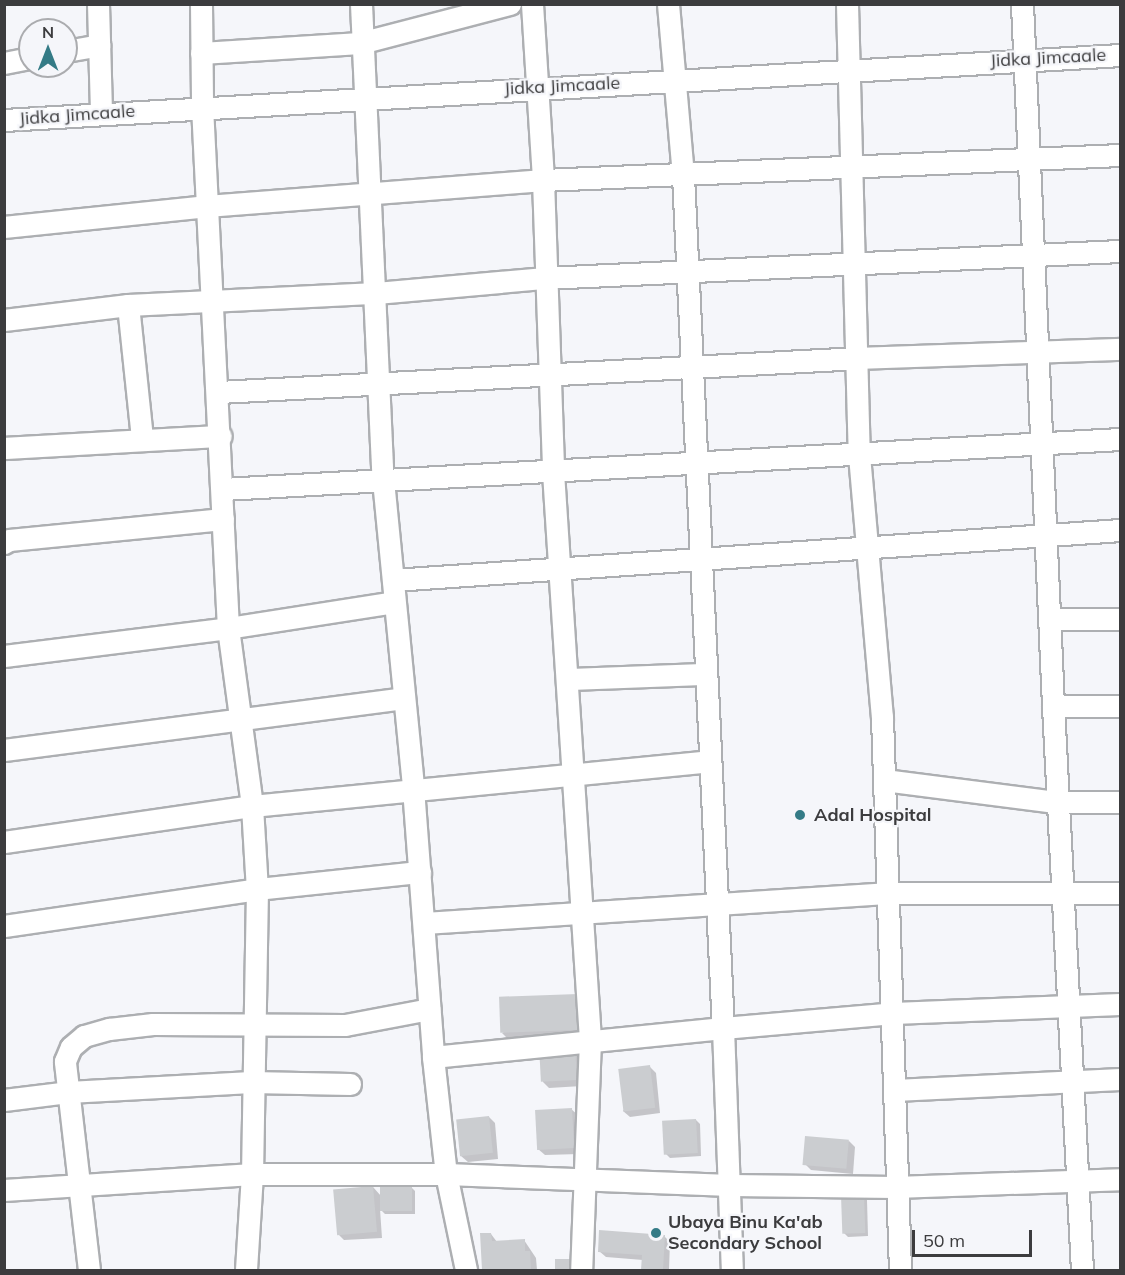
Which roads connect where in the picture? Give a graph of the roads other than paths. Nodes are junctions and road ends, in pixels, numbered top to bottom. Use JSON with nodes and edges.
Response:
{"nodes":[{"id":1,"x":98,"y":4,"type":"edge"},
{"id":2,"x":201,"y":4,"type":"edge"},
{"id":3,"x":361,"y":4,"type":"edge"},
{"id":4,"x":510,"y":4,"type":"edge"},
{"id":5,"x":532,"y":4,"type":"edge"},
{"id":6,"x":668,"y":4,"type":"edge"},
{"id":7,"x":847,"y":4,"type":"edge"},
{"id":8,"x":1022,"y":4,"type":"edge"},
{"id":9,"x":360,"y":43,"type":"junction"},
{"id":10,"x":99,"y":45,"type":"junction"},
{"id":11,"x":78,"y":49,"type":"edge"},
{"id":12,"x":201,"y":53,"type":"junction"},
{"id":13,"x":1120,"y":55,"type":"edge"},
{"id":14,"x":1022,"y":60,"type":"junction"},
{"id":15,"x":847,"y":68,"type":"junction"},
{"id":16,"x":676,"y":80,"type":"junction"},
{"id":17,"x":538,"y":87,"type":"junction"},
{"id":18,"x":364,"y":100,"type":"junction"},
{"id":19,"x":202,"y":106,"type":"junction"},
{"id":20,"x":101,"y":114,"type":"junction"},
{"id":21,"x":4,"y":120,"type":"edge"},
{"id":22,"x":1120,"y":155,"type":"edge"},
{"id":23,"x":1028,"y":160,"type":"junction"},
{"id":24,"x":852,"y":167,"type":"junction"},
{"id":25,"x":683,"y":175,"type":"junction"},
{"id":26,"x":543,"y":180,"type":"junction"},
{"id":27,"x":369,"y":196,"type":"junction"},
{"id":28,"x":207,"y":206,"type":"junction"},
{"id":29,"x":4,"y":227,"type":"edge"},
{"id":30,"x":1120,"y":251,"type":"edge"},
{"id":31,"x":1034,"y":254,"type":"junction"},
{"id":32,"x":855,"y":264,"type":"junction"},
{"id":33,"x":688,"y":271,"type":"junction"},
{"id":34,"x":545,"y":278,"type":"junction"},
{"id":35,"x":376,"y":293,"type":"junction"},
{"id":36,"x":212,"y":300,"type":"junction"},
{"id":37,"x":128,"y":305,"type":"junction"},
{"id":38,"x":4,"y":320,"type":"edge"},
{"id":39,"x":1120,"y":349,"type":"edge"},
{"id":40,"x":1036,"y":351,"type":"junction"},
{"id":41,"x":858,"y":357,"type":"junction"},
{"id":42,"x":693,"y":368,"type":"junction"},
{"id":43,"x":550,"y":374,"type":"junction"},
{"id":44,"x":381,"y":383,"type":"junction"},
{"id":45,"x":219,"y":393,"type":"junction"},
{"id":46,"x":221,"y":436,"type":"junction"},
{"id":47,"x":1120,"y":438,"type":"edge"},
{"id":48,"x":142,"y":439,"type":"junction"},
{"id":49,"x":1044,"y":442,"type":"junction"},
{"id":50,"x":4,"y":448,"type":"edge"},
{"id":51,"x":858,"y":455,"type":"junction"},
{"id":52,"x":697,"y":462,"type":"junction"},
{"id":53,"x":553,"y":472,"type":"junction"},
{"id":54,"x":383,"y":480,"type":"junction"},
{"id":55,"x":223,"y":489,"type":"junction"},
{"id":56,"x":223,"y":519,"type":"junction"},
{"id":57,"x":1120,"y":530,"type":"edge"},
{"id":58,"x":1047,"y":533,"type":"junction"},
{"id":59,"x":4,"y":543,"type":"edge"},
{"id":60,"x":864,"y":549,"type":"junction"},
{"id":61,"x":700,"y":559,"type":"junction"},
{"id":62,"x":560,"y":567,"type":"junction"},
{"id":63,"x":393,"y":580,"type":"junction"},
{"id":64,"x":394,"y":602,"type":"junction"},
{"id":65,"x":1051,"y":619,"type":"junction"},
{"id":66,"x":1120,"y":619,"type":"edge"},
{"id":67,"x":228,"y":628,"type":"junction"},
{"id":68,"x":4,"y":656,"type":"edge"},
{"id":69,"x":705,"y":674,"type":"junction"},
{"id":70,"x":567,"y":679,"type":"junction"},
{"id":71,"x":404,"y":698,"type":"junction"},
{"id":72,"x":1053,"y":706,"type":"junction"},
{"id":73,"x":1120,"y":706,"type":"edge"},
{"id":74,"x":242,"y":718,"type":"junction"},
{"id":75,"x":4,"y":750,"type":"edge"},
{"id":76,"x":709,"y":760,"type":"junction"},
{"id":77,"x":573,"y":771,"type":"junction"},
{"id":78,"x":884,"y":780,"type":"junction"},
{"id":79,"x":413,"y":788,"type":"junction"},
{"id":80,"x":1056,"y":802,"type":"junction"},
{"id":81,"x":1120,"y":802,"type":"edge"},
{"id":82,"x":252,"y":806,"type":"junction"},
{"id":83,"x":4,"y":842,"type":"edge"},
{"id":84,"x":420,"y":872,"type":"junction"},
{"id":85,"x":256,"y":888,"type":"junction"},
{"id":86,"x":890,"y":892,"type":"junction"},
{"id":87,"x":1062,"y":892,"type":"junction"},
{"id":88,"x":1120,"y":893,"type":"edge"},
{"id":89,"x":717,"y":902,"type":"junction"},
{"id":90,"x":581,"y":910,"type":"junction"},
{"id":91,"x":424,"y":923,"type":"junction"},
{"id":92,"x":4,"y":926,"type":"edge"},
{"id":93,"x":1120,"y":1004,"type":"edge"},
{"id":94,"x":1070,"y":1006,"type":"junction"},
{"id":95,"x":430,"y":1009,"type":"junction"},
{"id":96,"x":893,"y":1013,"type":"junction"},
{"id":97,"x":253,"y":1023,"type":"junction"},
{"id":98,"x":723,"y":1029,"type":"junction"},
{"id":99,"x":590,"y":1041,"type":"junction"},
{"id":100,"x":433,"y":1057,"type":"junction"},
{"id":101,"x":1120,"y":1079,"type":"edge"},
{"id":102,"x":1074,"y":1080,"type":"junction"},
{"id":103,"x":251,"y":1082,"type":"junction"},
{"id":104,"x":350,"y":1083,"type":"dead end"},
{"id":105,"x":895,"y":1090,"type":"junction"},
{"id":106,"x":68,"y":1092,"type":"junction"},
{"id":107,"x":4,"y":1100,"type":"edge"},
{"id":108,"x":252,"y":1174,"type":"junction"},
{"id":109,"x":446,"y":1174,"type":"junction"},
{"id":110,"x":586,"y":1177,"type":"junction"},
{"id":111,"x":1120,"y":1179,"type":"edge"},
{"id":112,"x":1079,"y":1181,"type":"junction"},
{"id":113,"x":80,"y":1183,"type":"junction"},
{"id":114,"x":730,"y":1185,"type":"junction"},
{"id":115,"x":895,"y":1187,"type":"junction"},
{"id":116,"x":4,"y":1190,"type":"edge"},
{"id":117,"x":89,"y":1270,"type":"edge"},
{"id":118,"x":246,"y":1270,"type":"edge"},
{"id":119,"x":466,"y":1270,"type":"edge"},
{"id":120,"x":581,"y":1270,"type":"edge"},
{"id":121,"x":732,"y":1270,"type":"edge"},
{"id":122,"x":900,"y":1270,"type":"edge"},
{"id":123,"x":1082,"y":1270,"type":"edge"}],
"edges":[{"from":1,"to":10,"type":"street"},
{"from":2,"to":12,"type":"street"},
{"from":3,"to":9,"type":"street"},
{"from":4,"to":9,"type":"street"},
{"from":5,"to":17,"type":"street"},
{"from":6,"to":16,"type":"street"},
{"from":7,"to":15,"type":"street"},
{"from":8,"to":14,"type":"street"},
{"from":9,"to":12,"type":"street"},
{"from":9,"to":18,"type":"street"},
{"from":10,"to":11,"type":"street"},
{"from":10,"to":20,"type":"street"},
{"from":12,"to":19,"type":"street"},
{"from":13,"to":14,"type":"street","name":"Jidka Jimcaale"},
{"from":14,"to":15,"type":"street","name":"Jidka Jimcaale"},
{"from":14,"to":23,"type":"street"},
{"from":15,"to":16,"type":"street","name":"Jidka Jimcaale"},
{"from":15,"to":24,"type":"street"},
{"from":16,"to":17,"type":"street","name":"Jidka Jimcaale"},
{"from":16,"to":25,"type":"street"},
{"from":17,"to":18,"type":"street","name":"Jidka Jimcaale"},
{"from":17,"to":26,"type":"street"},
{"from":18,"to":19,"type":"street","name":"Jidka Jimcaale"},
{"from":18,"to":27,"type":"street"},
{"from":19,"to":20,"type":"street","name":"Jidka Jimcaale"},
{"from":19,"to":28,"type":"street"},
{"from":20,"to":21,"type":"street","name":"Jidka Jimcaale"},
{"from":22,"to":23,"type":"street"},
{"from":23,"to":24,"type":"street"},
{"from":23,"to":31,"type":"street"},
{"from":24,"to":25,"type":"street"},
{"from":24,"to":32,"type":"street"},
{"from":25,"to":26,"type":"street"},
{"from":25,"to":33,"type":"street"},
{"from":26,"to":27,"type":"street"},
{"from":26,"to":34,"type":"street"},
{"from":27,"to":28,"type":"street"},
{"from":27,"to":35,"type":"street"},
{"from":28,"to":29,"type":"street"},
{"from":28,"to":36,"type":"street"},
{"from":30,"to":31,"type":"street"},
{"from":31,"to":32,"type":"street"},
{"from":31,"to":40,"type":"street"},
{"from":32,"to":33,"type":"street"},
{"from":32,"to":41,"type":"street"},
{"from":33,"to":34,"type":"street"},
{"from":33,"to":42,"type":"street"},
{"from":34,"to":35,"type":"street"},
{"from":34,"to":43,"type":"street"},
{"from":35,"to":36,"type":"street"},
{"from":35,"to":44,"type":"street"},
{"from":36,"to":37,"type":"street"},
{"from":36,"to":45,"type":"street"},
{"from":37,"to":38,"type":"street"},
{"from":37,"to":48,"type":"street"},
{"from":39,"to":40,"type":"street"},
{"from":40,"to":41,"type":"street"},
{"from":40,"to":49,"type":"street"},
{"from":41,"to":42,"type":"street"},
{"from":41,"to":51,"type":"street"},
{"from":42,"to":43,"type":"street"},
{"from":42,"to":52,"type":"street"},
{"from":43,"to":44,"type":"street"},
{"from":43,"to":53,"type":"street"},
{"from":44,"to":45,"type":"street"},
{"from":44,"to":54,"type":"street"},
{"from":45,"to":46,"type":"street"},
{"from":46,"to":48,"type":"street"},
{"from":46,"to":55,"type":"street"},
{"from":47,"to":49,"type":"street"},
{"from":48,"to":50,"type":"street"},
{"from":49,"to":51,"type":"street"},
{"from":49,"to":58,"type":"street"},
{"from":51,"to":52,"type":"street"},
{"from":51,"to":60,"type":"street"},
{"from":52,"to":53,"type":"street"},
{"from":52,"to":61,"type":"street"},
{"from":53,"to":54,"type":"street"},
{"from":53,"to":62,"type":"street"},
{"from":54,"to":55,"type":"street"},
{"from":54,"to":63,"type":"street"},
{"from":55,"to":56,"type":"street"},
{"from":56,"to":59,"type":"street"},
{"from":56,"to":67,"type":"street"},
{"from":57,"to":58,"type":"street"},
{"from":58,"to":60,"type":"street"},
{"from":58,"to":65,"type":"street"},
{"from":60,"to":61,"type":"street"},
{"from":60,"to":78,"type":"street"},
{"from":61,"to":62,"type":"street"},
{"from":61,"to":69,"type":"street"},
{"from":62,"to":63,"type":"street"},
{"from":62,"to":70,"type":"street"},
{"from":63,"to":64,"type":"street"},
{"from":64,"to":67,"type":"street"},
{"from":64,"to":71,"type":"street"},
{"from":65,"to":66,"type":"street"},
{"from":65,"to":72,"type":"street"},
{"from":67,"to":68,"type":"street"},
{"from":67,"to":74,"type":"street"},
{"from":69,"to":70,"type":"street"},
{"from":69,"to":76,"type":"street"},
{"from":70,"to":77,"type":"street"},
{"from":71,"to":74,"type":"street"},
{"from":71,"to":79,"type":"street"},
{"from":72,"to":73,"type":"street"},
{"from":72,"to":80,"type":"street"},
{"from":74,"to":75,"type":"street"},
{"from":74,"to":82,"type":"street"},
{"from":76,"to":77,"type":"street"},
{"from":76,"to":89,"type":"street"},
{"from":77,"to":79,"type":"street"},
{"from":77,"to":90,"type":"street"},
{"from":78,"to":80,"type":"street"},
{"from":78,"to":86,"type":"street"},
{"from":79,"to":82,"type":"street"},
{"from":79,"to":84,"type":"street"},
{"from":80,"to":81,"type":"street"},
{"from":80,"to":87,"type":"street"},
{"from":82,"to":83,"type":"street"},
{"from":82,"to":85,"type":"street"},
{"from":84,"to":85,"type":"street"},
{"from":84,"to":91,"type":"street"},
{"from":85,"to":92,"type":"street"},
{"from":85,"to":97,"type":"street"},
{"from":86,"to":87,"type":"street"},
{"from":86,"to":89,"type":"street"},
{"from":86,"to":96,"type":"street"},
{"from":87,"to":88,"type":"street"},
{"from":87,"to":94,"type":"street"},
{"from":89,"to":90,"type":"street"},
{"from":89,"to":98,"type":"street"},
{"from":90,"to":91,"type":"street"},
{"from":90,"to":99,"type":"street"},
{"from":91,"to":95,"type":"street"},
{"from":93,"to":94,"type":"street"},
{"from":94,"to":96,"type":"street"},
{"from":94,"to":102,"type":"street"},
{"from":95,"to":97,"type":"street"},
{"from":95,"to":100,"type":"street"},
{"from":96,"to":98,"type":"street"},
{"from":96,"to":105,"type":"street"},
{"from":97,"to":103,"type":"street"},
{"from":97,"to":106,"type":"street"},
{"from":98,"to":99,"type":"street"},
{"from":98,"to":114,"type":"street"},
{"from":99,"to":100,"type":"street"},
{"from":99,"to":110,"type":"street"},
{"from":100,"to":109,"type":"street"},
{"from":101,"to":102,"type":"street"},
{"from":102,"to":105,"type":"street"},
{"from":102,"to":112,"type":"street"},
{"from":103,"to":104,"type":"street"},
{"from":103,"to":106,"type":"street"},
{"from":103,"to":108,"type":"street"},
{"from":105,"to":115,"type":"street"},
{"from":106,"to":107,"type":"street"},
{"from":106,"to":113,"type":"street"},
{"from":108,"to":109,"type":"street"},
{"from":108,"to":113,"type":"street"},
{"from":108,"to":118,"type":"street"},
{"from":109,"to":110,"type":"street"},
{"from":109,"to":119,"type":"street"},
{"from":110,"to":114,"type":"street"},
{"from":110,"to":120,"type":"street"},
{"from":111,"to":112,"type":"street"},
{"from":112,"to":115,"type":"street"},
{"from":112,"to":123,"type":"street"},
{"from":113,"to":116,"type":"street"},
{"from":113,"to":117,"type":"street"},
{"from":114,"to":115,"type":"street"},
{"from":114,"to":121,"type":"street"},
{"from":115,"to":122,"type":"street"}]}
